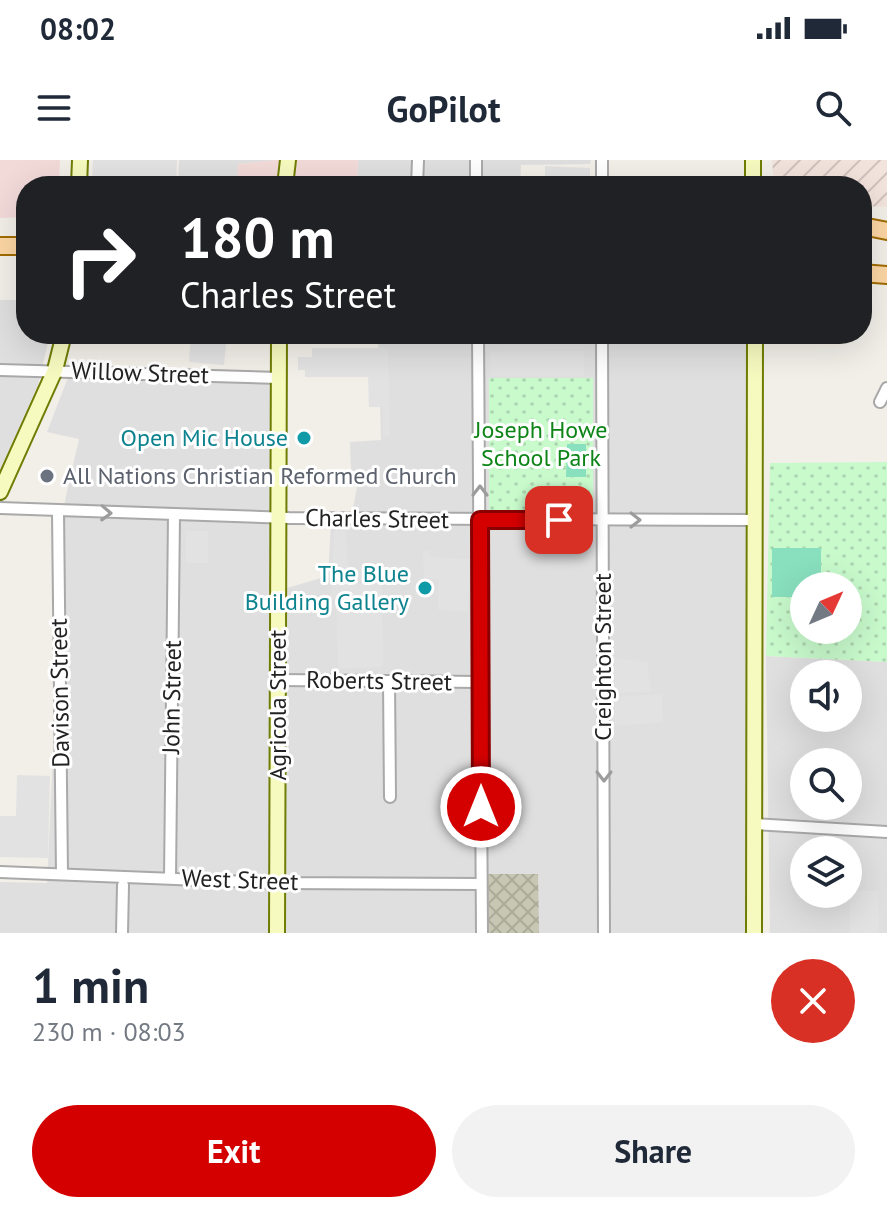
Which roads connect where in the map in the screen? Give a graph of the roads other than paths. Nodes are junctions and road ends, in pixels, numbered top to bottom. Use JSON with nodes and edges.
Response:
{"nodes":[{"id":1,"x":62,"y":344,"type":"edge"},
{"id":2,"x":279,"y":344,"type":"edge"},
{"id":3,"x":478,"y":344,"type":"edge"},
{"id":4,"x":602,"y":344,"type":"edge"},
{"id":5,"x":755,"y":344,"type":"edge"},
{"id":6,"x":0,"y":370,"type":"edge"},
{"id":7,"x":55,"y":370,"type":"junction"},
{"id":8,"x":279,"y":378,"type":"junction"},
{"id":9,"x":887,"y":388,"type":"edge"},
{"id":10,"x":880,"y":402,"type":"dead end"},
{"id":11,"x":0,"y":492,"type":"edge"},
{"id":12,"x":0,"y":508,"type":"edge"},
{"id":13,"x":58,"y":512,"type":"junction"},
{"id":14,"x":174,"y":515,"type":"junction"},
{"id":15,"x":277,"y":517,"type":"junction"},
{"id":16,"x":480,"y":520,"type":"junction"},
{"id":17,"x":603,"y":520,"type":"junction"},
{"id":18,"x":754,"y":520,"type":"junction"},
{"id":19,"x":279,"y":680,"type":"junction"},
{"id":20,"x":389,"y":681,"type":"junction"},
{"id":21,"x":480,"y":682,"type":"junction"},
{"id":22,"x":390,"y":797,"type":"dead end"},
{"id":23,"x":754,"y":824,"type":"junction"},
{"id":24,"x":887,"y":832,"type":"edge"},
{"id":25,"x":0,"y":872,"type":"edge"},
{"id":26,"x":62,"y":874,"type":"junction"},
{"id":27,"x":170,"y":878,"type":"junction"},
{"id":28,"x":277,"y":883,"type":"junction"},
{"id":29,"x":481,"y":884,"type":"junction"},
{"id":30,"x":123,"y":885,"type":"dead end"},
{"id":31,"x":122,"y":933,"type":"edge"},
{"id":32,"x":277,"y":933,"type":"edge"},
{"id":33,"x":482,"y":933,"type":"edge"},
{"id":34,"x":604,"y":933,"type":"edge"},
{"id":35,"x":754,"y":933,"type":"edge"}],
"edges":[{"from":1,"to":7,"type":"main road"},
{"from":2,"to":8,"type":"main road","name":"Agricola Street"},
{"from":16,"to":3,"type":"street","one_way":true},
{"from":4,"to":17,"type":"street","name":"Creighton Street"},
{"from":5,"to":18,"type":"main road"},
{"from":6,"to":7,"type":"street","name":"Willow Street"},
{"from":7,"to":8,"type":"street","name":"Willow Street"},
{"from":7,"to":11,"type":"main road"},
{"from":8,"to":15,"type":"main road","name":"Agricola Street"},
{"from":9,"to":10,"type":"street"},
{"from":12,"to":13,"type":"street","name":"Charles Street"},
{"from":13,"to":14,"type":"street","name":"Charles Street","one_way":true},
{"from":13,"to":26,"type":"street","name":"Davison Street"},
{"from":14,"to":15,"type":"street","name":"Charles Street"},
{"from":14,"to":27,"type":"street","name":"John Street"},
{"from":15,"to":16,"type":"street","name":"Charles Street"},
{"from":15,"to":19,"type":"main road","name":"Agricola Street"},
{"from":16,"to":17,"type":"street","name":"Charles Street"},
{"from":16,"to":21,"type":"street"},
{"from":17,"to":18,"type":"street","name":"Charles Street","one_way":true},
{"from":17,"to":34,"type":"street","name":"Creighton Street","one_way":true},
{"from":18,"to":23,"type":"main road"},
{"from":19,"to":20,"type":"street","name":"Roberts Street"},
{"from":19,"to":28,"type":"main road","name":"Agricola Street"},
{"from":20,"to":21,"type":"street","name":"Roberts Street"},
{"from":20,"to":22,"type":"street"},
{"from":21,"to":29,"type":"street"},
{"from":23,"to":24,"type":"street"},
{"from":23,"to":35,"type":"main road"},
{"from":25,"to":26,"type":"street","name":"West Street"},
{"from":26,"to":27,"type":"street","name":"West Street"},
{"from":27,"to":28,"type":"street","name":"West Street"},
{"from":28,"to":29,"type":"street","name":"West Street"},
{"from":28,"to":32,"type":"main road","name":"Agricola Street"},
{"from":29,"to":33,"type":"street"},
{"from":30,"to":31,"type":"street"}]}
